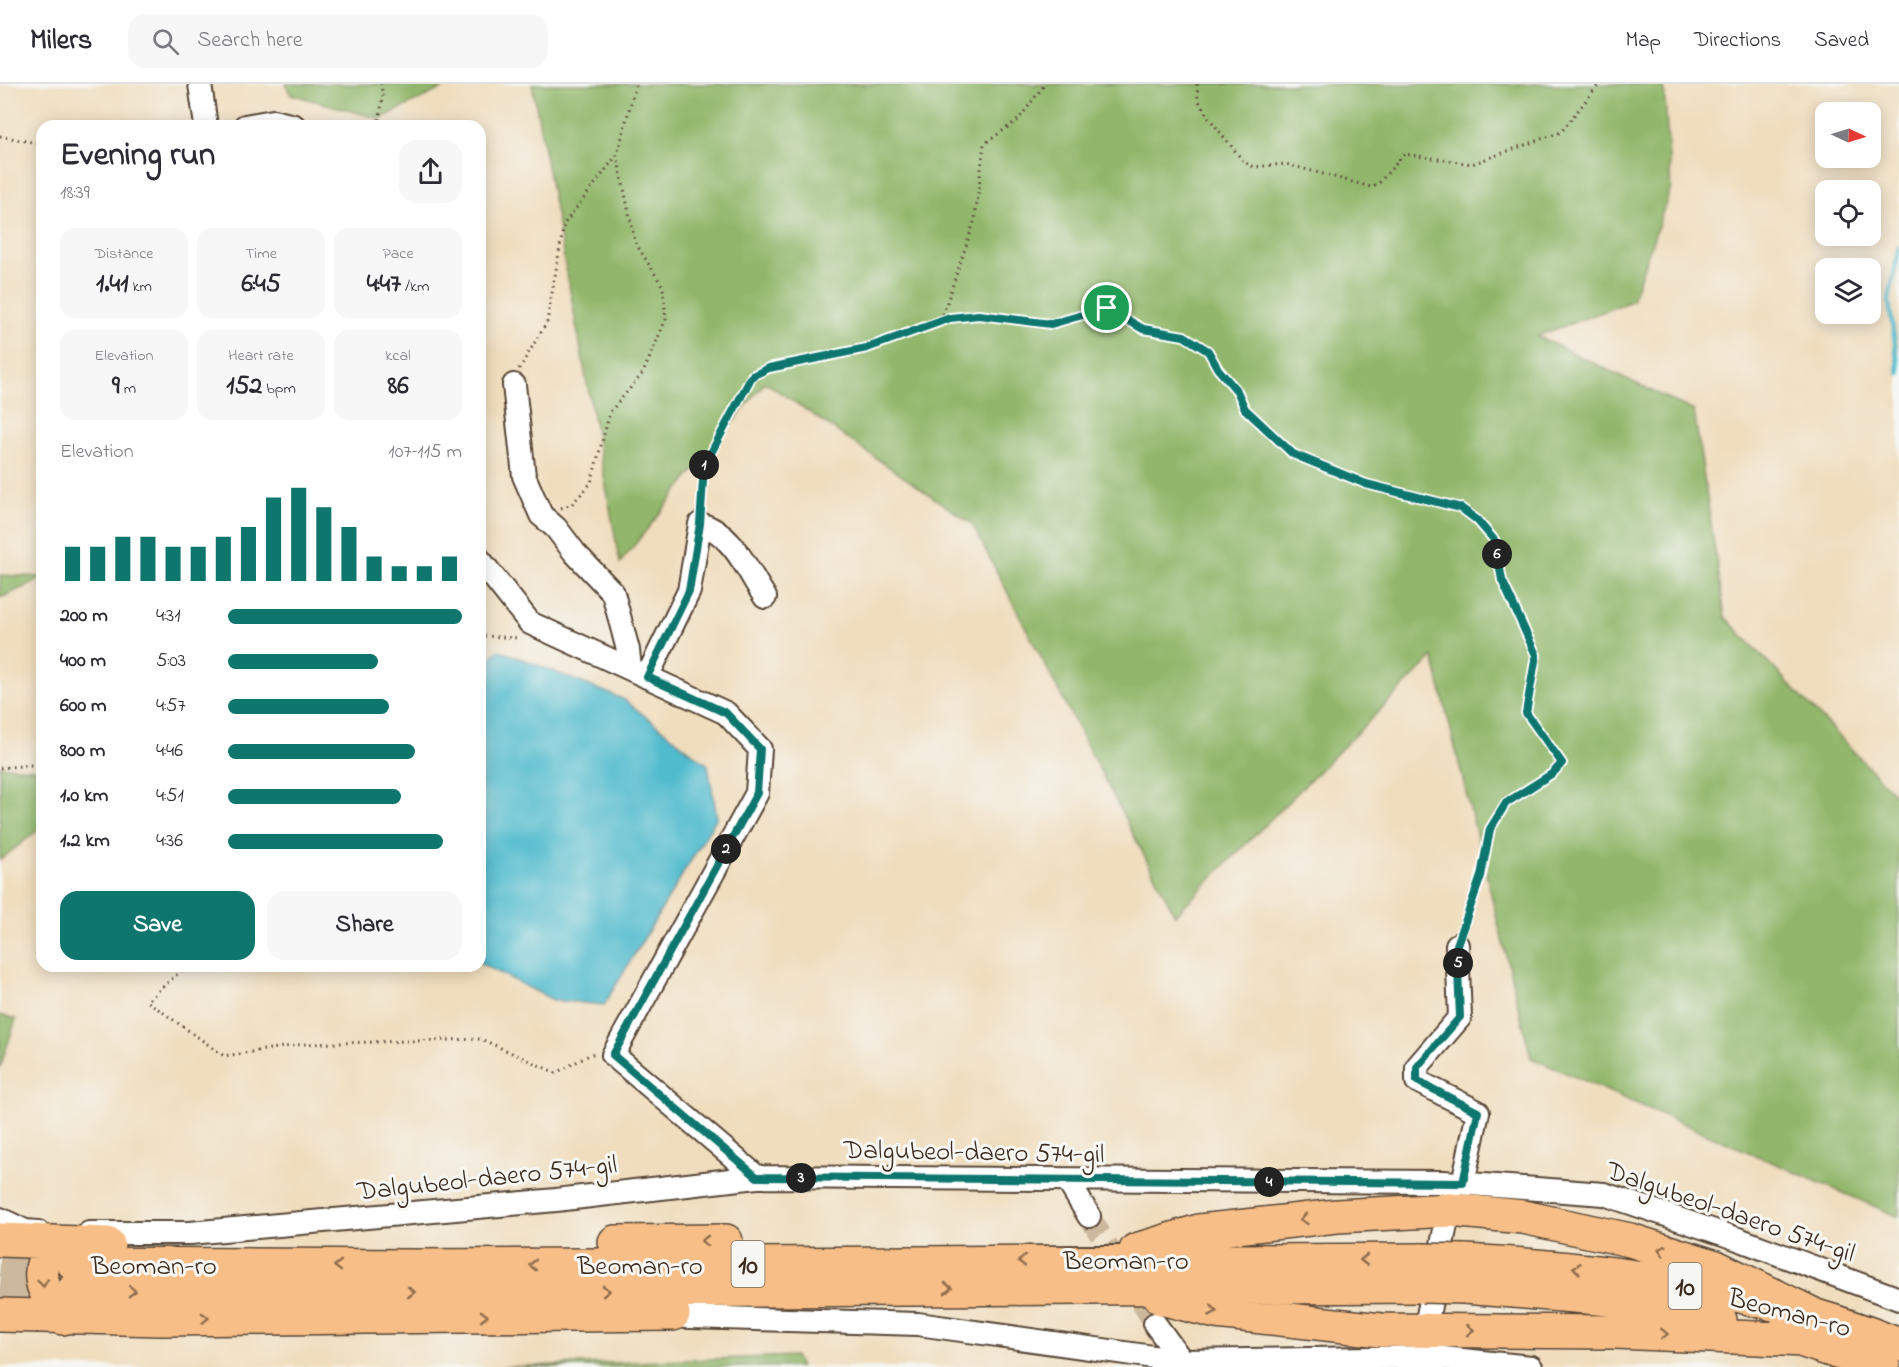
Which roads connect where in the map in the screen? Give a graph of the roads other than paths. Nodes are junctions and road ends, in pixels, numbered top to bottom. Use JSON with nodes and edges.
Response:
{"nodes":[{"id":1,"x":200,"y":84,"type":"edge"},
{"id":2,"x":205,"y":120,"type":"edge"},
{"id":3,"x":514,"y":385,"type":"road end"},
{"id":4,"x":486,"y":568,"type":"edge"},
{"id":5,"x":765,"y":597,"type":"dead end"},
{"id":6,"x":638,"y":673,"type":"junction"},
{"id":7,"x":1457,"y":945,"type":"road end"},
{"id":8,"x":757,"y":1177,"type":"junction"},
{"id":9,"x":1068,"y":1181,"type":"junction"},
{"id":10,"x":1455,"y":1192,"type":"junction"},
{"id":11,"x":1089,"y":1216,"type":"tunnel mouth"},
{"id":12,"x":0,"y":1219,"type":"edge"},
{"id":13,"x":0,"y":1240,"type":"edge"},
{"id":14,"x":1108,"y":1274,"type":"junction"},
{"id":15,"x":905,"y":1276,"type":"junction"},
{"id":16,"x":66,"y":1279,"type":"junction"},
{"id":17,"x":1899,"y":1299,"type":"edge"},
{"id":18,"x":600,"y":1315,"type":"junction"},
{"id":19,"x":0,"y":1316,"type":"edge"},
{"id":20,"x":1155,"y":1324,"type":"tunnel mouth"},
{"id":21,"x":1808,"y":1327,"type":"junction"},
{"id":22,"x":1899,"y":1345,"type":"edge"},
{"id":23,"x":1431,"y":1352,"type":"edge"},
{"id":24,"x":1185,"y":1364,"type":"edge"},
{"id":25,"x":1531,"y":1367,"type":"edge"},
{"id":26,"x":1883,"y":1367,"type":"edge"}],
"edges":[{"from":1,"to":2,"type":"street"},
{"from":3,"to":6,"type":"street"},
{"from":4,"to":6,"type":"street"},
{"from":5,"to":6,"type":"street"},
{"from":6,"to":8,"type":"street"},
{"from":7,"to":10,"type":"street"},
{"from":8,"to":9,"type":"street","name":"Dalgubeol-daero 574-gil"},
{"from":8,"to":12,"type":"street","name":"Dalgubeol-daero 574-gil"},
{"from":9,"to":10,"type":"street","name":"Dalgubeol-daero 574-gil"},
{"from":9,"to":11,"type":"street"},
{"from":10,"to":14,"type":"highway","one_way":true},
{"from":10,"to":17,"type":"street","name":"Dalgubeol-daero 574-gil"},
{"from":21,"to":10,"type":"highway","one_way":true},
{"from":10,"to":23,"type":"street"},
{"from":13,"to":16,"type":"highway"},
{"from":14,"to":15,"type":"highway","name":"Beoman-ro","number":"10"},
{"from":14,"to":21,"type":"highway","name":"Beoman-ro","number":"10","bridge":true},
{"from":14,"to":23,"type":"highway","one_way":true},
{"from":15,"to":16,"type":"highway","name":"Beoman-ro","number":"10"},
{"from":15,"to":16,"type":"highway","one_way":true},
{"from":15,"to":18,"type":"highway"},
{"from":16,"to":18,"type":"highway","one_way":true},
{"from":16,"to":19,"type":"highway"},
{"from":18,"to":24,"type":"street"},
{"from":20,"to":24,"type":"street"},
{"from":21,"to":22,"type":"highway","name":"Beoman-ro","number":"10"},
{"from":23,"to":21,"type":"highway","one_way":true},
{"from":21,"to":26,"type":"highway","name":"Beoman-ro","number":"10"},
{"from":23,"to":24,"type":"street"},
{"from":23,"to":25,"type":"street"}]}
